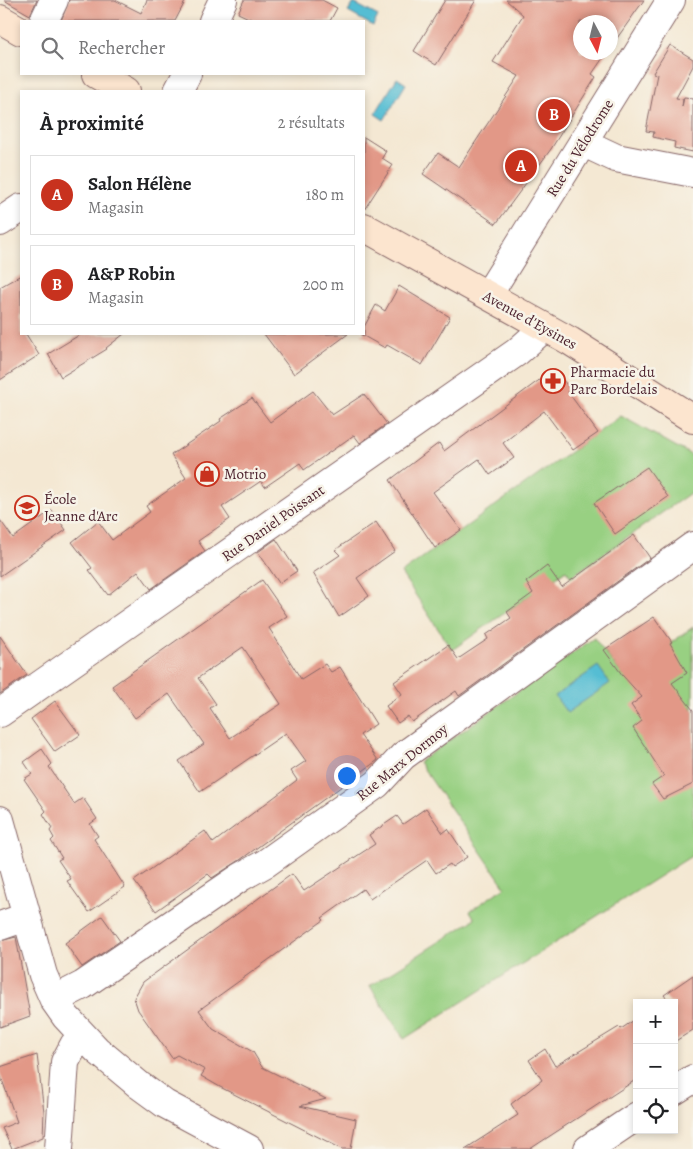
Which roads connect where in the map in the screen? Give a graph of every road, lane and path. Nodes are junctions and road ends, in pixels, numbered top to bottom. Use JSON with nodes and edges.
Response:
{"nodes":[{"id":1,"x":54,"y":0,"type":"edge"},
{"id":2,"x":223,"y":0,"type":"edge"},
{"id":3,"x":672,"y":0,"type":"edge"},
{"id":4,"x":0,"y":19,"type":"edge"},
{"id":5,"x":44,"y":20,"type":"edge"},
{"id":6,"x":213,"y":20,"type":"edge"},
{"id":7,"x":20,"y":30,"type":"edge"},
{"id":8,"x":98,"y":75,"type":"edge"},
{"id":9,"x":186,"y":75,"type":"edge"},
{"id":10,"x":124,"y":90,"type":"edge"},
{"id":11,"x":179,"y":90,"type":"edge"},
{"id":12,"x":584,"y":143,"type":"junction"},
{"id":13,"x":693,"y":172,"type":"edge"},
{"id":14,"x":20,"y":209,"type":"edge"},
{"id":15,"x":0,"y":222,"type":"edge"},
{"id":16,"x":365,"y":228,"type":"edge"},
{"id":17,"x":488,"y":295,"type":"junction"},
{"id":18,"x":544,"y":328,"type":"junction"},
{"id":19,"x":693,"y":419,"type":"edge"},
{"id":20,"x":693,"y":546,"type":"edge"},
{"id":21,"x":0,"y":713,"type":"edge"},
{"id":22,"x":0,"y":820,"type":"edge"},
{"id":23,"x":26,"y":917,"type":"junction"},
{"id":24,"x":0,"y":926,"type":"edge"},
{"id":25,"x":54,"y":1000,"type":"junction"},
{"id":26,"x":82,"y":1036,"type":"junction"},
{"id":27,"x":693,"y":1079,"type":"edge"},
{"id":28,"x":677,"y":1089,"type":"edge"},
{"id":29,"x":633,"y":1119,"type":"edge"},
{"id":30,"x":59,"y":1149,"type":"edge"},
{"id":31,"x":249,"y":1149,"type":"edge"},
{"id":32,"x":588,"y":1149,"type":"edge"}],
"edges":[{"from":1,"to":5,"type":"street"},
{"from":2,"to":6,"type":"street"},
{"from":3,"to":12,"type":"street","name":"Rue du Vélodrome"},
{"from":4,"to":7,"type":"street"},
{"from":8,"to":10,"type":"street"},
{"from":9,"to":11,"type":"street"},
{"from":12,"to":13,"type":"street"},
{"from":12,"to":17,"type":"street","name":"Rue du Vélodrome"},
{"from":14,"to":15,"type":"street"},
{"from":16,"to":17,"type":"street","name":"Avenue d'Eysines"},
{"from":17,"to":18,"type":"street","name":"Avenue d'Eysines"},
{"from":18,"to":19,"type":"street","name":"Avenue d'Eysines"},
{"from":18,"to":21,"type":"street","name":"Rue Daniel Poissant"},
{"from":20,"to":25,"type":"street","name":"Rue Marx Dormoy"},
{"from":22,"to":23,"type":"street"},
{"from":23,"to":24,"type":"street"},
{"from":23,"to":25,"type":"street"},
{"from":25,"to":26,"type":"street"},
{"from":26,"to":30,"type":"street"},
{"from":26,"to":31,"type":"street"},
{"from":27,"to":28,"type":"street"},
{"from":29,"to":32,"type":"street"}]}
